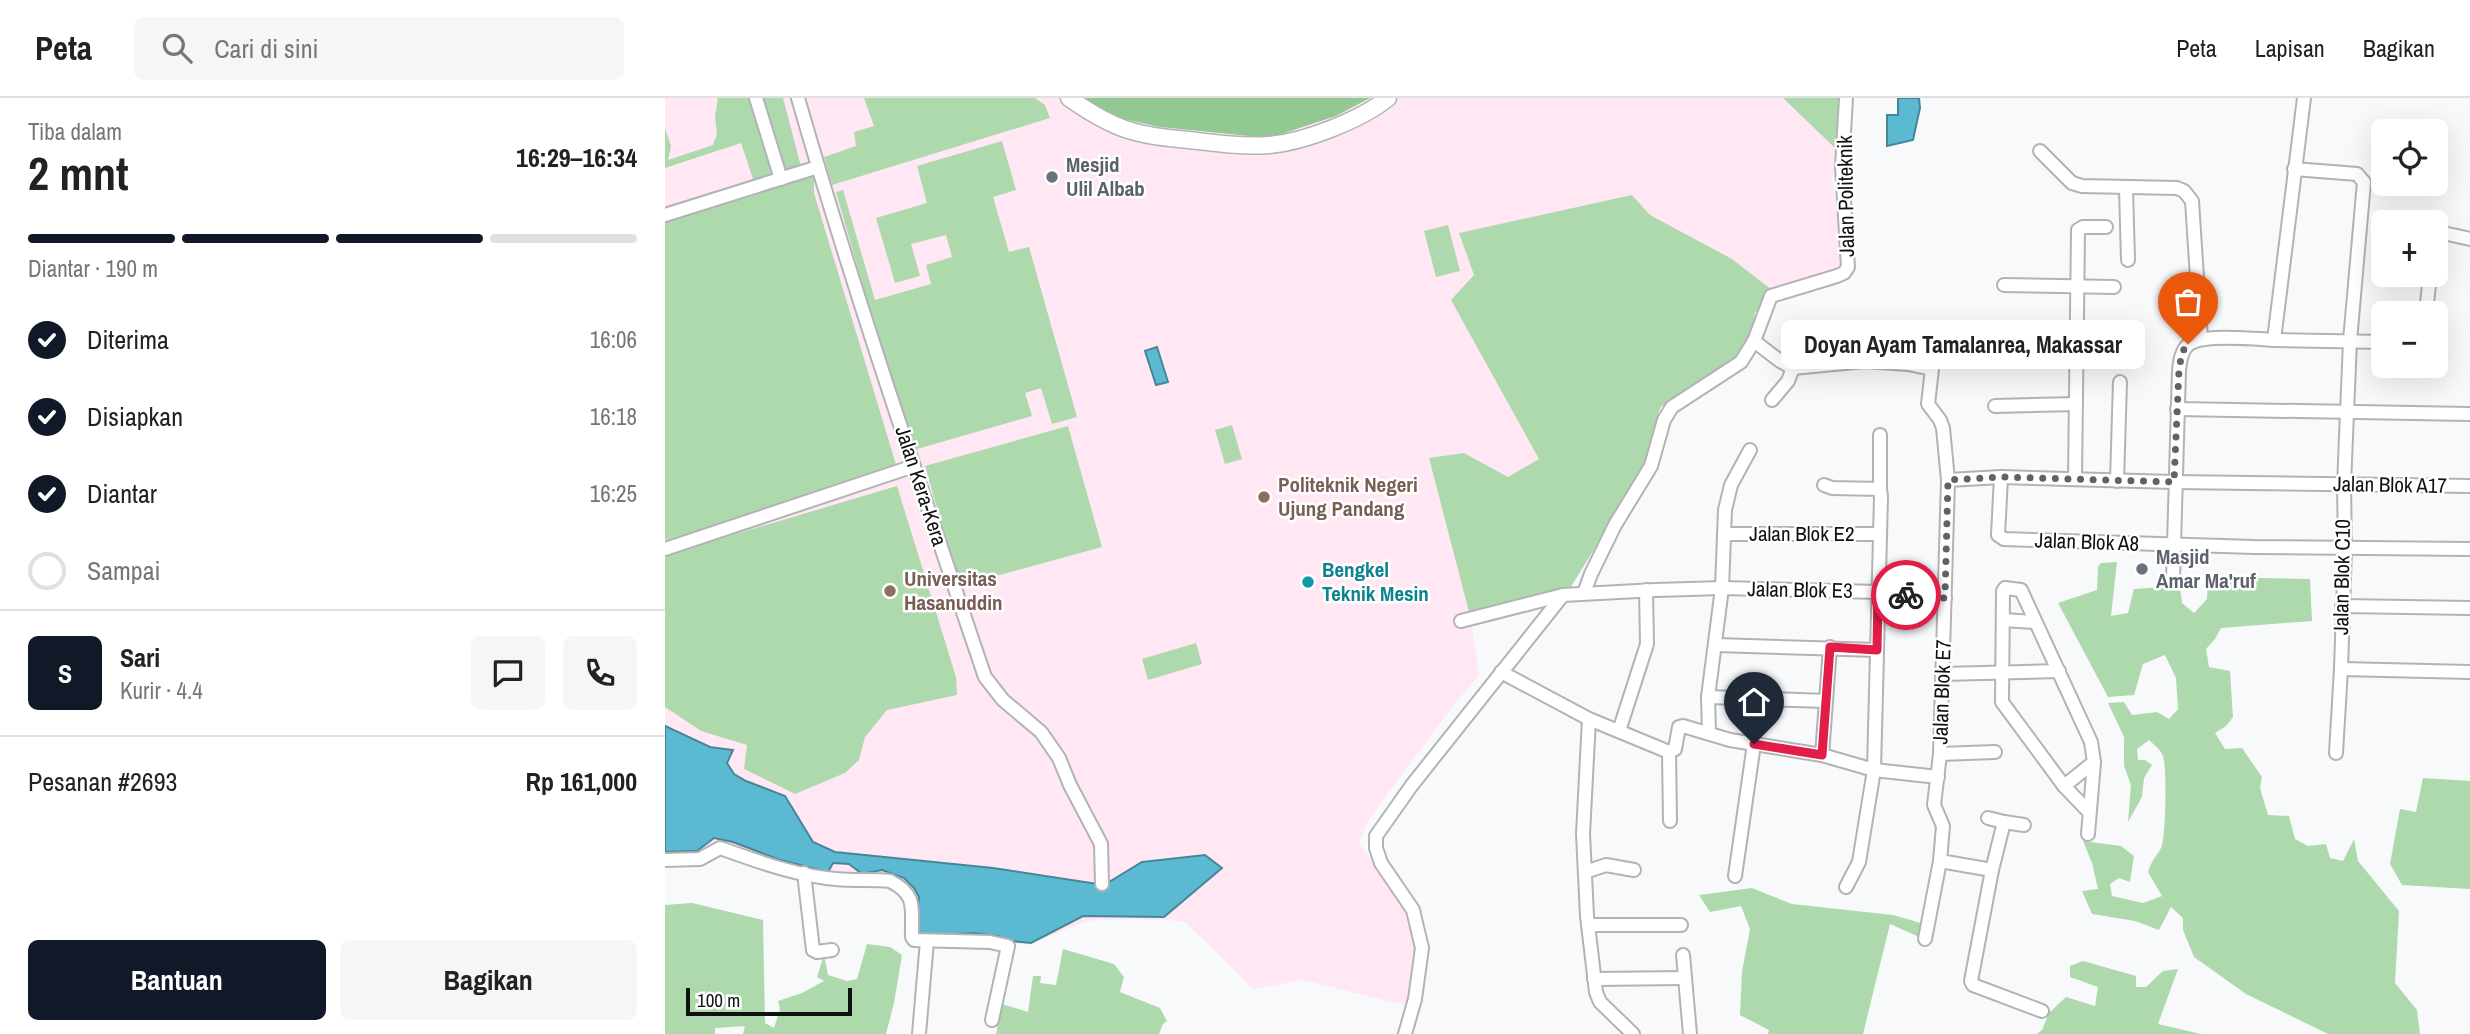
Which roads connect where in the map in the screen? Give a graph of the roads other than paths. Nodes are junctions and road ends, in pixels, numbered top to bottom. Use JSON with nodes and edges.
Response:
{"nodes":[{"id":1,"x":756,"y":98,"type":"edge"},
{"id":2,"x":797,"y":98,"type":"edge"},
{"id":3,"x":1069,"y":98,"type":"edge"},
{"id":4,"x":1388,"y":98,"type":"edge"},
{"id":5,"x":1846,"y":98,"type":"edge"},
{"id":6,"x":2304,"y":98,"type":"edge"},
{"id":7,"x":2040,"y":151,"type":"dead end"},
{"id":8,"x":818,"y":167,"type":"junction"},
{"id":9,"x":2294,"y":169,"type":"junction"},
{"id":10,"x":781,"y":179,"type":"junction"},
{"id":11,"x":2126,"y":188,"type":"junction"},
{"id":12,"x":665,"y":215,"type":"edge"},
{"id":13,"x":2106,"y":227,"type":"dead end"},
{"id":14,"x":2448,"y":234,"type":"edge"},
{"id":15,"x":2470,"y":239,"type":"edge"},
{"id":16,"x":2128,"y":260,"type":"dead end"},
{"id":17,"x":2004,"y":285,"type":"dead end"},
{"id":18,"x":2078,"y":285,"type":"junction"},
{"id":19,"x":2114,"y":287,"type":"dead end"},
{"id":20,"x":2201,"y":339,"type":"junction"},
{"id":21,"x":2274,"y":340,"type":"junction"},
{"id":22,"x":1753,"y":341,"type":"junction"},
{"id":23,"x":2350,"y":341,"type":"junction"},
{"id":24,"x":2371,"y":342,"type":"edge"},
{"id":25,"x":1996,"y":346,"type":"dead end"},
{"id":26,"x":2076,"y":346,"type":"junction"},
{"id":27,"x":2122,"y":347,"type":"dead end"},
{"id":28,"x":1793,"y":368,"type":"junction"},
{"id":29,"x":2120,"y":382,"type":"dead end"},
{"id":30,"x":1772,"y":400,"type":"dead end"},
{"id":31,"x":2076,"y":404,"type":"junction"},
{"id":32,"x":1995,"y":406,"type":"dead end"},
{"id":33,"x":2177,"y":409,"type":"junction"},
{"id":34,"x":2347,"y":412,"type":"junction"},
{"id":35,"x":2470,"y":414,"type":"edge"},
{"id":36,"x":1880,"y":435,"type":"dead end"},
{"id":37,"x":1750,"y":450,"type":"dead end"},
{"id":38,"x":914,"y":466,"type":"junction"},
{"id":39,"x":2001,"y":477,"type":"junction"},
{"id":40,"x":2075,"y":479,"type":"junction"},
{"id":41,"x":1948,"y":480,"type":"junction"},
{"id":42,"x":2117,"y":481,"type":"junction"},
{"id":43,"x":2174,"y":482,"type":"junction"},
{"id":44,"x":1824,"y":485,"type":"dead end"},
{"id":45,"x":2344,"y":485,"type":"junction"},
{"id":46,"x":2470,"y":486,"type":"edge"},
{"id":47,"x":1880,"y":489,"type":"junction"},
{"id":48,"x":1724,"y":534,"type":"junction"},
{"id":49,"x":1880,"y":534,"type":"junction"},
{"id":50,"x":2173,"y":545,"type":"junction"},
{"id":51,"x":2345,"y":548,"type":"junction"},
{"id":52,"x":665,"y":549,"type":"edge"},
{"id":53,"x":2470,"y":550,"type":"edge"},
{"id":54,"x":2172,"y":580,"type":"dead end"},
{"id":55,"x":1723,"y":588,"type":"junction"},
{"id":56,"x":1646,"y":590,"type":"junction"},
{"id":57,"x":1878,"y":592,"type":"junction"},
{"id":58,"x":1584,"y":593,"type":"junction"},
{"id":59,"x":1563,"y":595,"type":"junction"},
{"id":60,"x":1945,"y":598,"type":"junction"},
{"id":61,"x":2342,"y":606,"type":"junction"},
{"id":62,"x":2470,"y":608,"type":"edge"},
{"id":63,"x":2003,"y":620,"type":"junction"},
{"id":64,"x":1461,"y":621,"type":"dead end"},
{"id":65,"x":2035,"y":622,"type":"junction"},
{"id":66,"x":1716,"y":645,"type":"junction"},
{"id":67,"x":1830,"y":647,"type":"junction"},
{"id":68,"x":1877,"y":650,"type":"junction"},
{"id":69,"x":2341,"y":669,"type":"junction"},
{"id":70,"x":2059,"y":671,"type":"junction"},
{"id":71,"x":1501,"y":672,"type":"junction"},
{"id":72,"x":2001,"y":672,"type":"junction"},
{"id":73,"x":2045,"y":672,"type":"junction"},
{"id":74,"x":2470,"y":672,"type":"edge"},
{"id":75,"x":1942,"y":674,"type":"junction"},
{"id":76,"x":1708,"y":697,"type":"junction"},
{"id":77,"x":1826,"y":701,"type":"junction"},
{"id":78,"x":2072,"y":702,"type":"junction"},
{"id":79,"x":1589,"y":719,"type":"junction"},
{"id":80,"x":1619,"y":731,"type":"junction"},
{"id":81,"x":1709,"y":733,"type":"junction"},
{"id":82,"x":1754,"y":744,"type":"junction"},
{"id":83,"x":1669,"y":752,"type":"junction"},
{"id":84,"x":1995,"y":752,"type":"dead end"},
{"id":85,"x":2336,"y":753,"type":"dead end"},
{"id":86,"x":1940,"y":754,"type":"junction"},
{"id":87,"x":1822,"y":755,"type":"junction"},
{"id":88,"x":2094,"y":762,"type":"junction"},
{"id":89,"x":1874,"y":770,"type":"junction"},
{"id":90,"x":1938,"y":777,"type":"junction"},
{"id":91,"x":2064,"y":786,"type":"junction"},
{"id":92,"x":2089,"y":812,"type":"junction"},
{"id":93,"x":1988,"y":818,"type":"dead end"},
{"id":94,"x":1670,"y":821,"type":"dead end"},
{"id":95,"x":2004,"y":822,"type":"junction"},
{"id":96,"x":2024,"y":825,"type":"dead end"},
{"id":97,"x":2088,"y":834,"type":"dead end"},
{"id":98,"x":665,"y":860,"type":"edge"},
{"id":99,"x":1940,"y":861,"type":"junction"},
{"id":100,"x":1634,"y":870,"type":"dead end"},
{"id":101,"x":1992,"y":870,"type":"junction"},
{"id":102,"x":1585,"y":872,"type":"junction"},
{"id":103,"x":804,"y":873,"type":"junction"},
{"id":104,"x":1735,"y":876,"type":"dead end"},
{"id":105,"x":1102,"y":884,"type":"dead end"},
{"id":106,"x":1846,"y":887,"type":"dead end"},
{"id":107,"x":1589,"y":925,"type":"junction"},
{"id":108,"x":1681,"y":926,"type":"dead end"},
{"id":109,"x":1925,"y":939,"type":"dead end"},
{"id":110,"x":927,"y":941,"type":"junction"},
{"id":111,"x":832,"y":950,"type":"dead end"},
{"id":112,"x":1683,"y":955,"type":"dead end"},
{"id":113,"x":1685,"y":978,"type":"junction"},
{"id":114,"x":1594,"y":979,"type":"junction"},
{"id":115,"x":2042,"y":1012,"type":"dead end"},
{"id":116,"x":992,"y":1020,"type":"dead end"},
{"id":117,"x":1408,"y":1033,"type":"edge"},
{"id":118,"x":919,"y":1034,"type":"edge"},
{"id":119,"x":1633,"y":1034,"type":"edge"},
{"id":120,"x":1690,"y":1034,"type":"edge"}],
"edges":[{"from":1,"to":10,"type":"street"},
{"from":2,"to":8,"type":"street","name":"Jalan Kera-Kera"},
{"from":3,"to":4,"type":"street"},
{"from":5,"to":22,"type":"street","name":"Jalan Politeknik"},
{"from":6,"to":9,"type":"street"},
{"from":7,"to":11,"type":"street"},
{"from":8,"to":10,"type":"street"},
{"from":8,"to":38,"type":"street","name":"Jalan Kera-Kera"},
{"from":9,"to":21,"type":"street"},
{"from":9,"to":23,"type":"street","name":"Jalan Blok C10"},
{"from":10,"to":12,"type":"street"},
{"from":11,"to":16,"type":"street"},
{"from":11,"to":20,"type":"street"},
{"from":13,"to":18,"type":"street"},
{"from":14,"to":15,"type":"street"},
{"from":17,"to":18,"type":"street"},
{"from":18,"to":19,"type":"street"},
{"from":18,"to":26,"type":"street"},
{"from":20,"to":21,"type":"street"},
{"from":20,"to":33,"type":"street"},
{"from":21,"to":23,"type":"street"},
{"from":22,"to":28,"type":"street"},
{"from":22,"to":58,"type":"street","name":"Jalan Politeknik"},
{"from":23,"to":24,"type":"street"},
{"from":23,"to":34,"type":"street","name":"Jalan Blok C10"},
{"from":25,"to":26,"type":"street"},
{"from":26,"to":27,"type":"street"},
{"from":26,"to":31,"type":"street"},
{"from":28,"to":30,"type":"street"},
{"from":28,"to":41,"type":"street","name":"Jalan Blok E7"},
{"from":29,"to":42,"type":"street"},
{"from":31,"to":32,"type":"street"},
{"from":31,"to":40,"type":"street"},
{"from":33,"to":34,"type":"street"},
{"from":33,"to":43,"type":"street"},
{"from":34,"to":35,"type":"street"},
{"from":34,"to":45,"type":"street","name":"Jalan Blok C10"},
{"from":36,"to":47,"type":"street"},
{"from":37,"to":48,"type":"street"},
{"from":38,"to":52,"type":"street"},
{"from":38,"to":105,"type":"street","name":"Jalan Kera-Kera"},
{"from":39,"to":40,"type":"street","name":"Jalan Blok A17"},
{"from":39,"to":41,"type":"street","name":"Jalan Blok A17"},
{"from":39,"to":50,"type":"street","name":"Jalan Blok A8"},
{"from":40,"to":42,"type":"street","name":"Jalan Blok A17"},
{"from":41,"to":60,"type":"street","name":"Jalan Blok E7"},
{"from":42,"to":43,"type":"street","name":"Jalan Blok A17"},
{"from":43,"to":45,"type":"street","name":"Jalan Blok A17"},
{"from":43,"to":50,"type":"street"},
{"from":44,"to":47,"type":"street"},
{"from":45,"to":46,"type":"street","name":"Jalan Blok A17"},
{"from":45,"to":51,"type":"street","name":"Jalan Blok C10"},
{"from":47,"to":49,"type":"street"},
{"from":48,"to":49,"type":"street","name":"Jalan Blok E2"},
{"from":48,"to":55,"type":"street"},
{"from":49,"to":57,"type":"street"},
{"from":50,"to":51,"type":"street","name":"Jalan Blok A8"},
{"from":50,"to":54,"type":"street"},
{"from":51,"to":53,"type":"street","name":"Jalan Blok A8"},
{"from":51,"to":61,"type":"street","name":"Jalan Blok C10"},
{"from":55,"to":56,"type":"street","name":"Jalan Blok E3"},
{"from":55,"to":57,"type":"street","name":"Jalan Blok E3"},
{"from":55,"to":66,"type":"street"},
{"from":56,"to":58,"type":"street","name":"Jalan Blok E3"},
{"from":56,"to":80,"type":"street"},
{"from":57,"to":60,"type":"street","name":"Jalan Blok E3"},
{"from":57,"to":68,"type":"street"},
{"from":58,"to":59,"type":"street","name":"Jalan Blok E3"},
{"from":59,"to":64,"type":"street","name":"Jalan Blok E3"},
{"from":59,"to":71,"type":"street"},
{"from":60,"to":75,"type":"street","name":"Jalan Blok E7"},
{"from":61,"to":62,"type":"street"},
{"from":61,"to":69,"type":"street","name":"Jalan Blok C10"},
{"from":63,"to":65,"type":"street"},
{"from":63,"to":65,"type":"street"},
{"from":63,"to":72,"type":"street"},
{"from":65,"to":70,"type":"street"},
{"from":66,"to":67,"type":"street"},
{"from":66,"to":76,"type":"street"},
{"from":67,"to":68,"type":"street"},
{"from":67,"to":77,"type":"street"},
{"from":68,"to":89,"type":"street"},
{"from":69,"to":74,"type":"street"},
{"from":69,"to":85,"type":"street","name":"Jalan Blok C10"},
{"from":70,"to":73,"type":"street"},
{"from":70,"to":78,"type":"street"},
{"from":71,"to":79,"type":"street"},
{"from":71,"to":117,"type":"street"},
{"from":72,"to":73,"type":"street"},
{"from":72,"to":75,"type":"street"},
{"from":72,"to":91,"type":"street"},
{"from":73,"to":78,"type":"street"},
{"from":75,"to":86,"type":"street","name":"Jalan Blok E7"},
{"from":76,"to":77,"type":"street"},
{"from":76,"to":81,"type":"street"},
{"from":77,"to":87,"type":"street"},
{"from":78,"to":88,"type":"street"},
{"from":79,"to":80,"type":"street"},
{"from":79,"to":102,"type":"street"},
{"from":80,"to":83,"type":"street"},
{"from":81,"to":82,"type":"street"},
{"from":81,"to":83,"type":"street"},
{"from":82,"to":87,"type":"street"},
{"from":82,"to":104,"type":"street"},
{"from":83,"to":94,"type":"street"},
{"from":84,"to":86,"type":"street"},
{"from":86,"to":90,"type":"street","name":"Jalan Blok E7"},
{"from":87,"to":89,"type":"street"},
{"from":88,"to":91,"type":"street"},
{"from":88,"to":92,"type":"street"},
{"from":89,"to":90,"type":"street"},
{"from":89,"to":106,"type":"street"},
{"from":90,"to":99,"type":"street","name":"Jalan Blok E7"},
{"from":91,"to":92,"type":"street"},
{"from":92,"to":97,"type":"street"},
{"from":93,"to":95,"type":"street"},
{"from":95,"to":96,"type":"street"},
{"from":95,"to":101,"type":"street"},
{"from":98,"to":103,"type":"street"},
{"from":99,"to":101,"type":"street"},
{"from":99,"to":109,"type":"street","name":"Jalan Blok E7"},
{"from":100,"to":102,"type":"street"},
{"from":101,"to":115,"type":"street"},
{"from":102,"to":107,"type":"street"},
{"from":103,"to":110,"type":"street"},
{"from":103,"to":111,"type":"street"},
{"from":107,"to":108,"type":"street"},
{"from":107,"to":114,"type":"street"},
{"from":110,"to":116,"type":"street"},
{"from":110,"to":118,"type":"street"},
{"from":112,"to":113,"type":"street"},
{"from":113,"to":114,"type":"street"},
{"from":113,"to":120,"type":"street"},
{"from":114,"to":119,"type":"street"}]}
